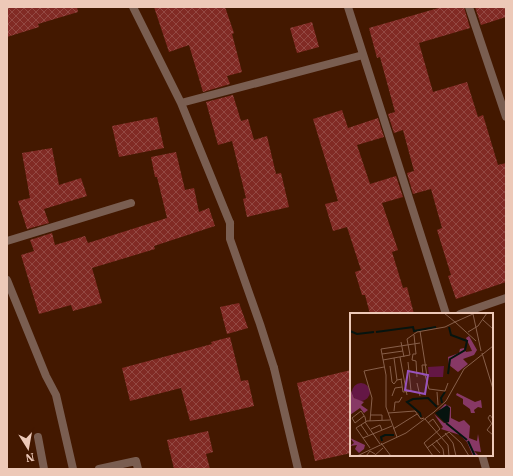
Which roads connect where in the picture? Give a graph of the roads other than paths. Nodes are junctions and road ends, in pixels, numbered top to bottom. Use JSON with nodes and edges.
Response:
{"nodes":[{"id":1,"x":133,"y":7,"type":"edge"},
{"id":2,"x":348,"y":7,"type":"edge"},
{"id":3,"x":468,"y":7,"type":"edge"},
{"id":4,"x":363,"y":55,"type":"junction"},
{"id":5,"x":181,"y":103,"type":"junction"},
{"id":6,"x":506,"y":117,"type":"edge"},
{"id":7,"x":131,"y":203,"type":"dead end"},
{"id":8,"x":7,"y":241,"type":"edge"},
{"id":9,"x":7,"y":280,"type":"edge"},
{"id":10,"x":506,"y":298,"type":"edge"},
{"id":11,"x":446,"y":313,"type":"edge"},
{"id":12,"x":463,"y":313,"type":"edge"},
{"id":13,"x":38,"y":437,"type":"dead end"},
{"id":14,"x":482,"y":456,"type":"edge"},
{"id":15,"x":44,"y":469,"type":"edge"},
{"id":16,"x":73,"y":469,"type":"edge"},
{"id":17,"x":99,"y":469,"type":"edge"},
{"id":18,"x":138,"y":469,"type":"edge"},
{"id":19,"x":298,"y":469,"type":"edge"},
{"id":20,"x":486,"y":469,"type":"edge"}],
"edges":[{"from":1,"to":5,"type":"street"},
{"from":2,"to":4,"type":"street"},
{"from":3,"to":6,"type":"street"},
{"from":4,"to":5,"type":"street"},
{"from":4,"to":11,"type":"street"},
{"from":5,"to":19,"type":"street"},
{"from":7,"to":8,"type":"street"},
{"from":9,"to":16,"type":"street"},
{"from":10,"to":12,"type":"street"},
{"from":13,"to":15,"type":"street"},
{"from":14,"to":20,"type":"street"},
{"from":17,"to":18,"type":"street"}]}
